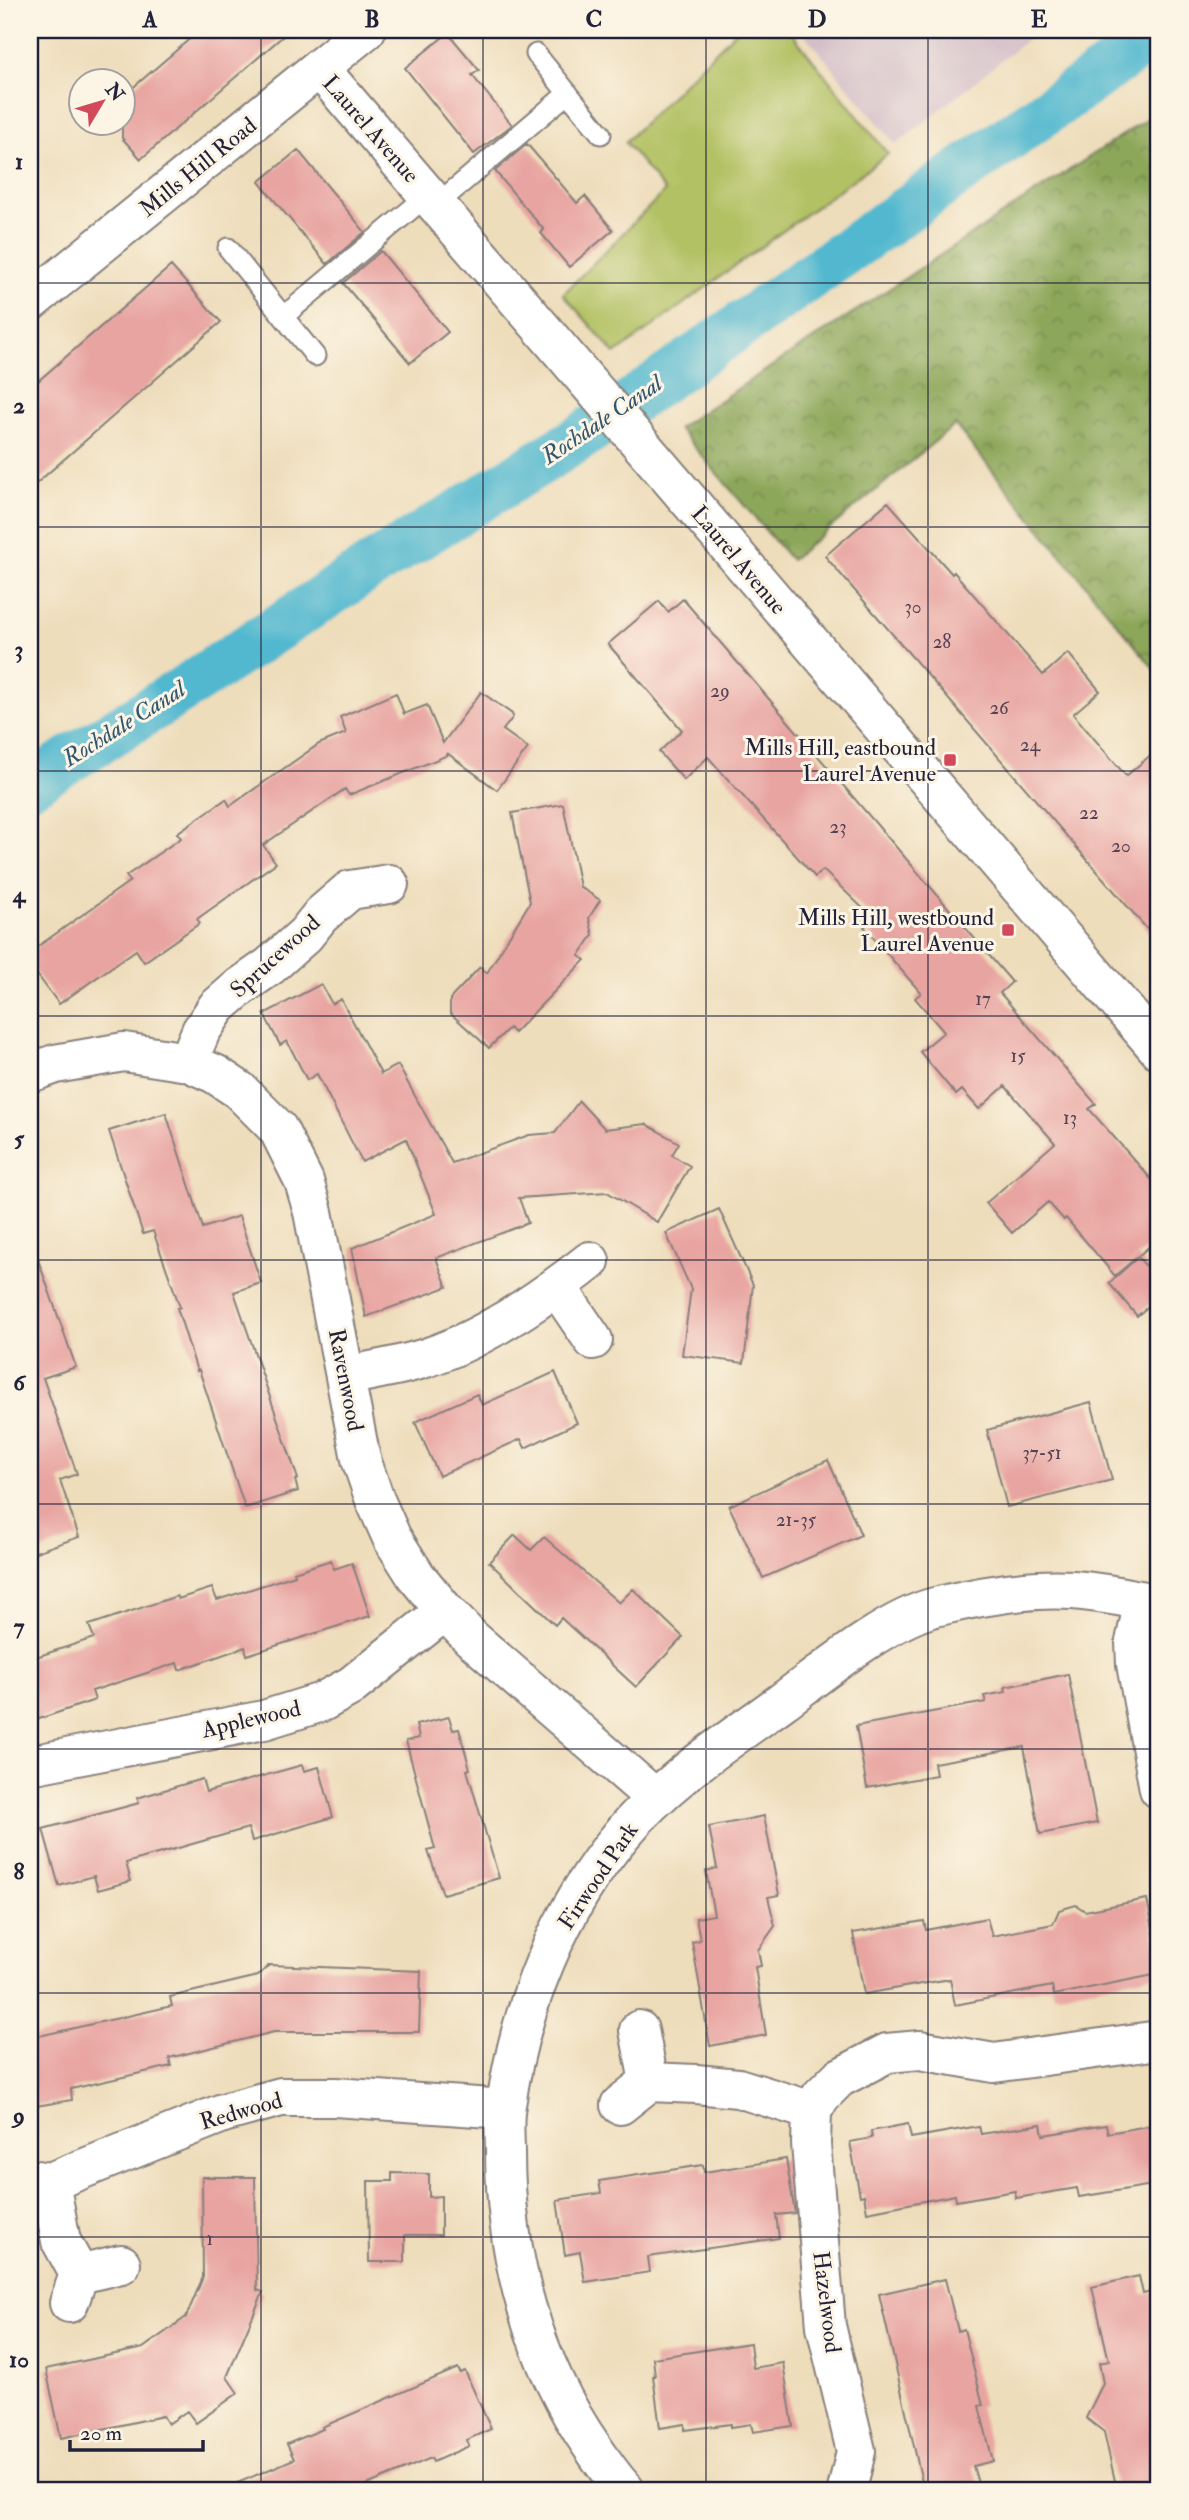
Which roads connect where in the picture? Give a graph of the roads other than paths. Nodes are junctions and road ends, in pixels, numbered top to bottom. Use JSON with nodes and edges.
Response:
{"nodes":[{"id":1,"x":366,"y":30,"type":"edge"},
{"id":2,"x":536,"y":54,"type":"dead end"},
{"id":3,"x":320,"y":69,"type":"junction"},
{"id":4,"x":568,"y":93,"type":"junction"},
{"id":5,"x":601,"y":134,"type":"dead end"},
{"id":6,"x":432,"y":200,"type":"junction"},
{"id":7,"x":228,"y":248,"type":"dead end"},
{"id":8,"x":30,"y":302,"type":"edge"},
{"id":9,"x":284,"y":317,"type":"junction"},
{"id":10,"x":315,"y":356,"type":"dead end"},
{"id":11,"x":388,"y":884,"type":"dead end"},
{"id":12,"x":1159,"y":1050,"type":"edge"},
{"id":13,"x":188,"y":1062,"type":"junction"},
{"id":14,"x":30,"y":1073,"type":"edge"},
{"id":15,"x":590,"y":1261,"type":"dead end"},
{"id":16,"x":557,"y":1287,"type":"junction"},
{"id":17,"x":593,"y":1340,"type":"dead end"},
{"id":18,"x":345,"y":1376,"type":"junction"},
{"id":19,"x":1151,"y":1602,"type":"edge"},
{"id":20,"x":445,"y":1611,"type":"junction"},
{"id":21,"x":30,"y":1765,"type":"edge"},
{"id":22,"x":1159,"y":1789,"type":"edge"},
{"id":23,"x":655,"y":1798,"type":"junction"},
{"id":24,"x":639,"y":2030,"type":"dead end"},
{"id":25,"x":1159,"y":2040,"type":"edge"},
{"id":26,"x":505,"y":2109,"type":"junction"},
{"id":27,"x":812,"y":2111,"type":"junction"},
{"id":28,"x":40,"y":2181,"type":"edge"},
{"id":29,"x":121,"y":2264,"type":"dead end"},
{"id":30,"x":625,"y":2490,"type":"edge"},
{"id":31,"x":847,"y":2490,"type":"edge"}],
"edges":[{"from":1,"to":3,"type":"street","name":"Mills Hill Road"},
{"from":2,"to":4,"type":"lane"},
{"from":3,"to":6,"type":"street","name":"Laurel Avenue"},
{"from":3,"to":8,"type":"street","name":"Mills Hill Road"},
{"from":4,"to":5,"type":"lane"},
{"from":4,"to":6,"type":"lane"},
{"from":6,"to":9,"type":"lane"},
{"from":6,"to":12,"type":"street","name":"Laurel Avenue"},
{"from":7,"to":9,"type":"lane"},
{"from":9,"to":10,"type":"lane"},
{"from":11,"to":13,"type":"street","name":"Sprucewood"},
{"from":13,"to":14,"type":"street","name":"Ravenwood"},
{"from":13,"to":18,"type":"street","name":"Ravenwood"},
{"from":15,"to":16,"type":"street"},
{"from":16,"to":17,"type":"street"},
{"from":16,"to":18,"type":"street"},
{"from":18,"to":20,"type":"street","name":"Ravenwood"},
{"from":19,"to":22,"type":"street"},
{"from":19,"to":23,"type":"street","name":"Firwood Park"},
{"from":20,"to":21,"type":"street","name":"Applewood"},
{"from":20,"to":23,"type":"street","name":"Ravenwood"},
{"from":23,"to":26,"type":"street","name":"Firwood Park"},
{"from":24,"to":27,"type":"street"},
{"from":25,"to":27,"type":"street"},
{"from":26,"to":28,"type":"street","name":"Redwood"},
{"from":26,"to":30,"type":"street","name":"Firwood Park"},
{"from":27,"to":31,"type":"street","name":"Hazelwood"},
{"from":28,"to":29,"type":"street"}]}
